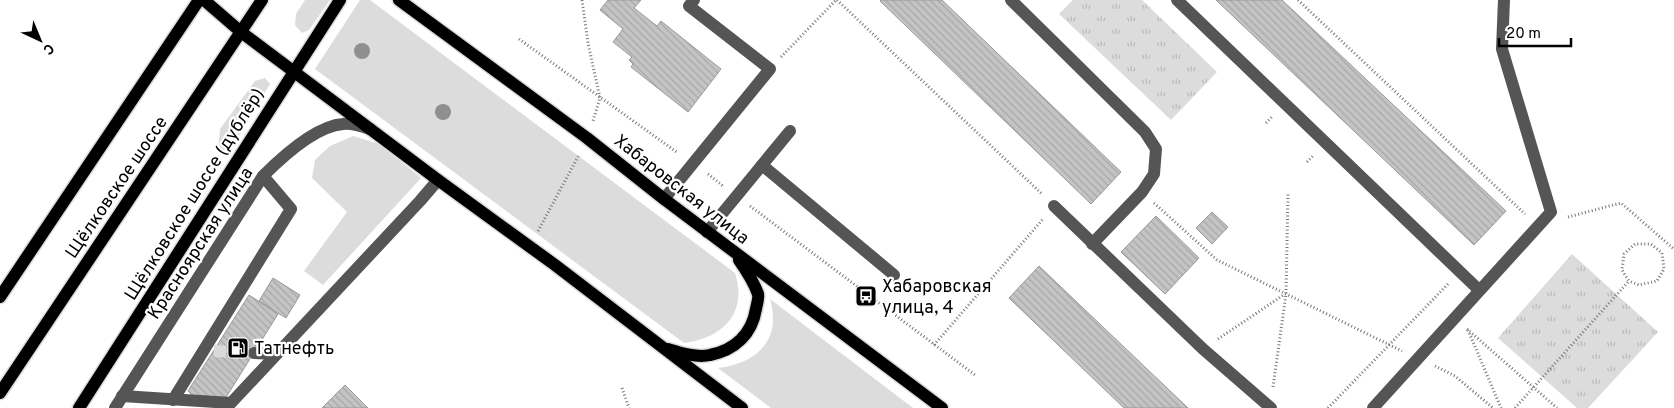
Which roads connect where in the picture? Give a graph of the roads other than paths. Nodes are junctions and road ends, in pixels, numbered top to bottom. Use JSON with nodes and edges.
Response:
{"nodes":[{"id":1,"x":199,"y":0,"type":"edge"},
{"id":2,"x":204,"y":0,"type":"edge"},
{"id":3,"x":262,"y":0,"type":"edge"},
{"id":4,"x":340,"y":0,"type":"edge"},
{"id":5,"x":398,"y":0,"type":"edge"},
{"id":6,"x":694,"y":0,"type":"edge"},
{"id":7,"x":1012,"y":0,"type":"edge"},
{"id":8,"x":1177,"y":0,"type":"edge"},
{"id":9,"x":1504,"y":0,"type":"edge"},
{"id":10,"x":241,"y":32,"type":"junction"},
{"id":11,"x":293,"y":71,"type":"junction"},
{"id":12,"x":370,"y":129,"type":"junction"},
{"id":13,"x":790,"y":131,"type":"dead end"},
{"id":14,"x":762,"y":165,"type":"junction"},
{"id":15,"x":263,"y":176,"type":"junction"},
{"id":16,"x":438,"y":180,"type":"junction"},
{"id":17,"x":664,"y":199,"type":"junction"},
{"id":18,"x":1054,"y":206,"type":"road end"},
{"id":19,"x":707,"y":232,"type":"junction"},
{"id":20,"x":1092,"y":244,"type":"junction"},
{"id":21,"x":731,"y":250,"type":"junction"},
{"id":22,"x":894,"y":275,"type":"dead end"},
{"id":23,"x":1480,"y":290,"type":"junction"},
{"id":24,"x":0,"y":297,"type":"edge"},
{"id":25,"x":661,"y":348,"type":"junction"},
{"id":26,"x":254,"y":353,"type":"tunnel mouth"},
{"id":27,"x":275,"y":354,"type":"junction"},
{"id":28,"x":0,"y":393,"type":"edge"},
{"id":29,"x":122,"y":396,"type":"junction"},
{"id":30,"x":173,"y":400,"type":"junction"},
{"id":31,"x":79,"y":408,"type":"edge"},
{"id":32,"x":114,"y":408,"type":"edge"},
{"id":33,"x":742,"y":408,"type":"edge"},
{"id":34,"x":942,"y":408,"type":"edge"},
{"id":35,"x":1271,"y":408,"type":"edge"},
{"id":36,"x":1373,"y":408,"type":"edge"}],
"edges":[{"from":1,"to":24,"type":"main road","name":"Щёлковское шоссе"},
{"from":2,"to":10,"type":"main road"},
{"from":3,"to":10,"type":"main road","name":"Щёлковское шоссе"},
{"from":4,"to":11,"type":"main road","name":"Щёлковское шоссе (дублёр)"},
{"from":5,"to":17,"type":"main road","name":"Хабаровская улица"},
{"from":6,"to":17,"type":"street"},
{"from":7,"to":20,"type":"street"},
{"from":8,"to":23,"type":"street"},
{"from":9,"to":23,"type":"street"},
{"from":10,"to":11,"type":"main road"},
{"from":10,"to":28,"type":"main road","name":"Щёлковское шоссе"},
{"from":11,"to":12,"type":"main road"},
{"from":11,"to":31,"type":"main road","name":"Щёлковское шоссе (дублёр)"},
{"from":12,"to":15,"type":"street","name":"Красноярская улица"},
{"from":12,"to":16,"type":"main road"},
{"from":13,"to":14,"type":"street"},
{"from":14,"to":19,"type":"street"},
{"from":14,"to":22,"type":"street"},
{"from":15,"to":29,"type":"street","name":"Красноярская улица"},
{"from":15,"to":30,"type":"street"},
{"from":16,"to":25,"type":"main road"},
{"from":16,"to":27,"type":"street"},
{"from":17,"to":19,"type":"main road","name":"Хабаровская улица"},
{"from":18,"to":20,"type":"street"},
{"from":19,"to":21,"type":"main road","name":"Хабаровская улица"},
{"from":20,"to":35,"type":"street"},
{"from":21,"to":25,"type":"main road"},
{"from":21,"to":34,"type":"main road","name":"Хабаровская улица"},
{"from":23,"to":36,"type":"street"},
{"from":25,"to":33,"type":"main road"},
{"from":26,"to":27,"type":"street"},
{"from":27,"to":30,"type":"street"},
{"from":29,"to":30,"type":"street"},
{"from":29,"to":32,"type":"street","name":"Красноярская улица"}]}
